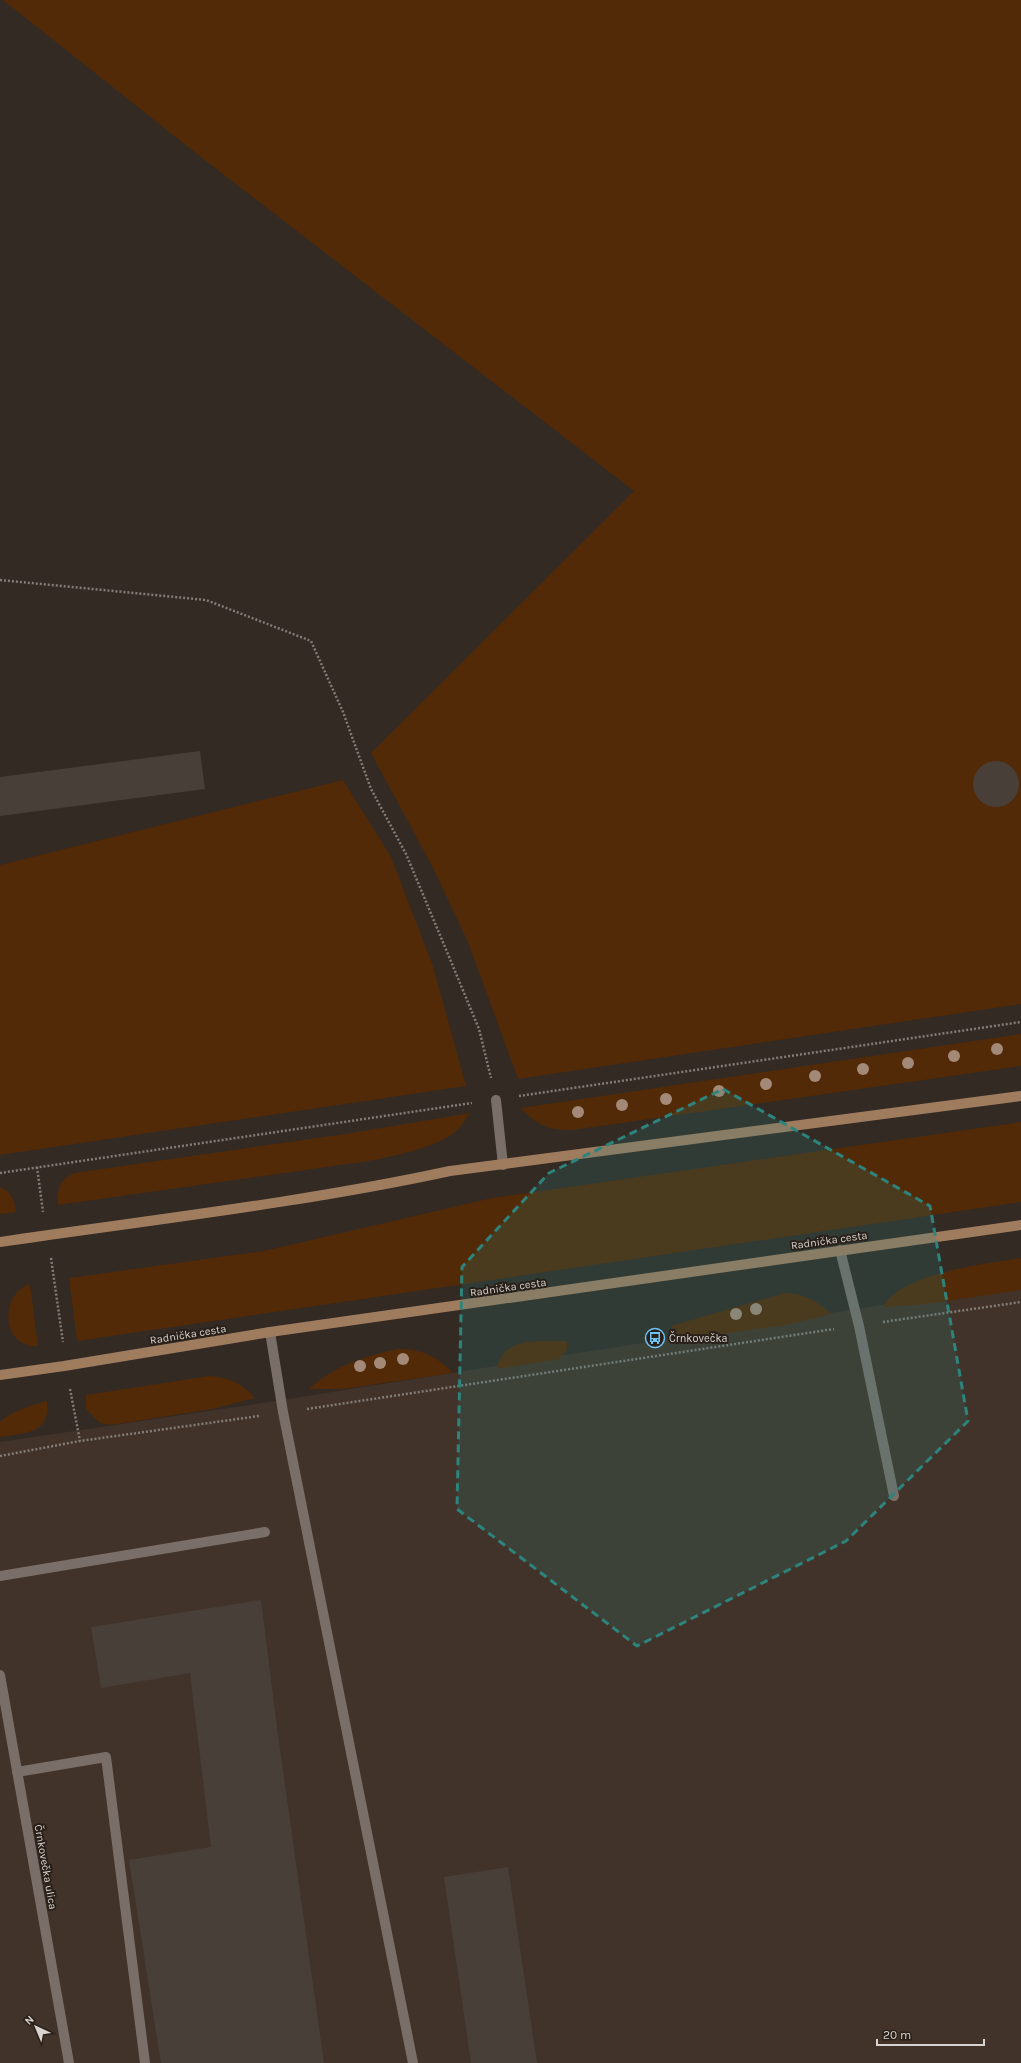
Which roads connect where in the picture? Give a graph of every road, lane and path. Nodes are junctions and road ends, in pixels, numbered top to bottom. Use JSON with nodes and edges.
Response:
{"nodes":[{"id":1,"x":0,"y":580,"type":"edge"},
{"id":2,"x":1021,"y":1022,"type":"edge"},
{"id":3,"x":518,"y":1096,"type":"dead end"},
{"id":4,"x":1021,"y":1096,"type":"edge"},
{"id":5,"x":496,"y":1100,"type":"joint"},
{"id":6,"x":474,"y":1103,"type":"dead end"},
{"id":7,"x":503,"y":1165,"type":"junction"},
{"id":8,"x":37,"y":1167,"type":"junction"},
{"id":9,"x":0,"y":1173,"type":"edge"},
{"id":10,"x":43,"y":1209,"type":"dead end"},
{"id":11,"x":1021,"y":1226,"type":"edge"},
{"id":12,"x":0,"y":1242,"type":"edge"},
{"id":13,"x":840,"y":1250,"type":"junction"},
{"id":14,"x":54,"y":1276,"type":"dead end"},
{"id":15,"x":1021,"y":1302,"type":"edge"},
{"id":16,"x":877,"y":1323,"type":"dead end"},
{"id":17,"x":841,"y":1328,"type":"dead end"},
{"id":18,"x":270,"y":1332,"type":"junction"},
{"id":19,"x":62,"y":1342,"type":"dead end"},
{"id":20,"x":0,"y":1375,"type":"edge"},
{"id":21,"x":70,"y":1390,"type":"dead end"},
{"id":22,"x":301,"y":1410,"type":"dead end"},
{"id":23,"x":267,"y":1414,"type":"dead end"},
{"id":24,"x":80,"y":1441,"type":"junction"},
{"id":25,"x":0,"y":1456,"type":"edge"},
{"id":26,"x":894,"y":1496,"type":"dead end"},
{"id":27,"x":265,"y":1532,"type":"dead end"},
{"id":28,"x":0,"y":1576,"type":"edge"},
{"id":29,"x":0,"y":1675,"type":"edge"},
{"id":30,"x":17,"y":1772,"type":"junction"},
{"id":31,"x":69,"y":2063,"type":"edge"},
{"id":32,"x":145,"y":2063,"type":"edge"},
{"id":33,"x":413,"y":2063,"type":"edge"}],
"edges":[{"from":1,"to":5,"type":"path"},
{"from":2,"to":3,"type":"path"},
{"from":4,"to":7,"type":"main road"},
{"from":5,"to":7,"type":"street"},
{"from":6,"to":8,"type":"path"},
{"from":7,"to":12,"type":"main road"},
{"from":8,"to":9,"type":"path"},
{"from":8,"to":10,"type":"path"},
{"from":11,"to":13,"type":"main road","name":"Radnička cesta"},
{"from":13,"to":18,"type":"main road","name":"Radnička cesta"},
{"from":13,"to":26,"type":"street"},
{"from":14,"to":19,"type":"path"},
{"from":15,"to":16,"type":"path"},
{"from":17,"to":22,"type":"path"},
{"from":18,"to":20,"type":"main road","name":"Radnička cesta"},
{"from":18,"to":33,"type":"street"},
{"from":21,"to":24,"type":"path"},
{"from":23,"to":24,"type":"path"},
{"from":24,"to":25,"type":"path"},
{"from":27,"to":28,"type":"street"},
{"from":29,"to":30,"type":"street","name":"Črnkovečka ulica"},
{"from":30,"to":31,"type":"street","name":"Črnkovečka ulica"},
{"from":30,"to":32,"type":"street"}]}
